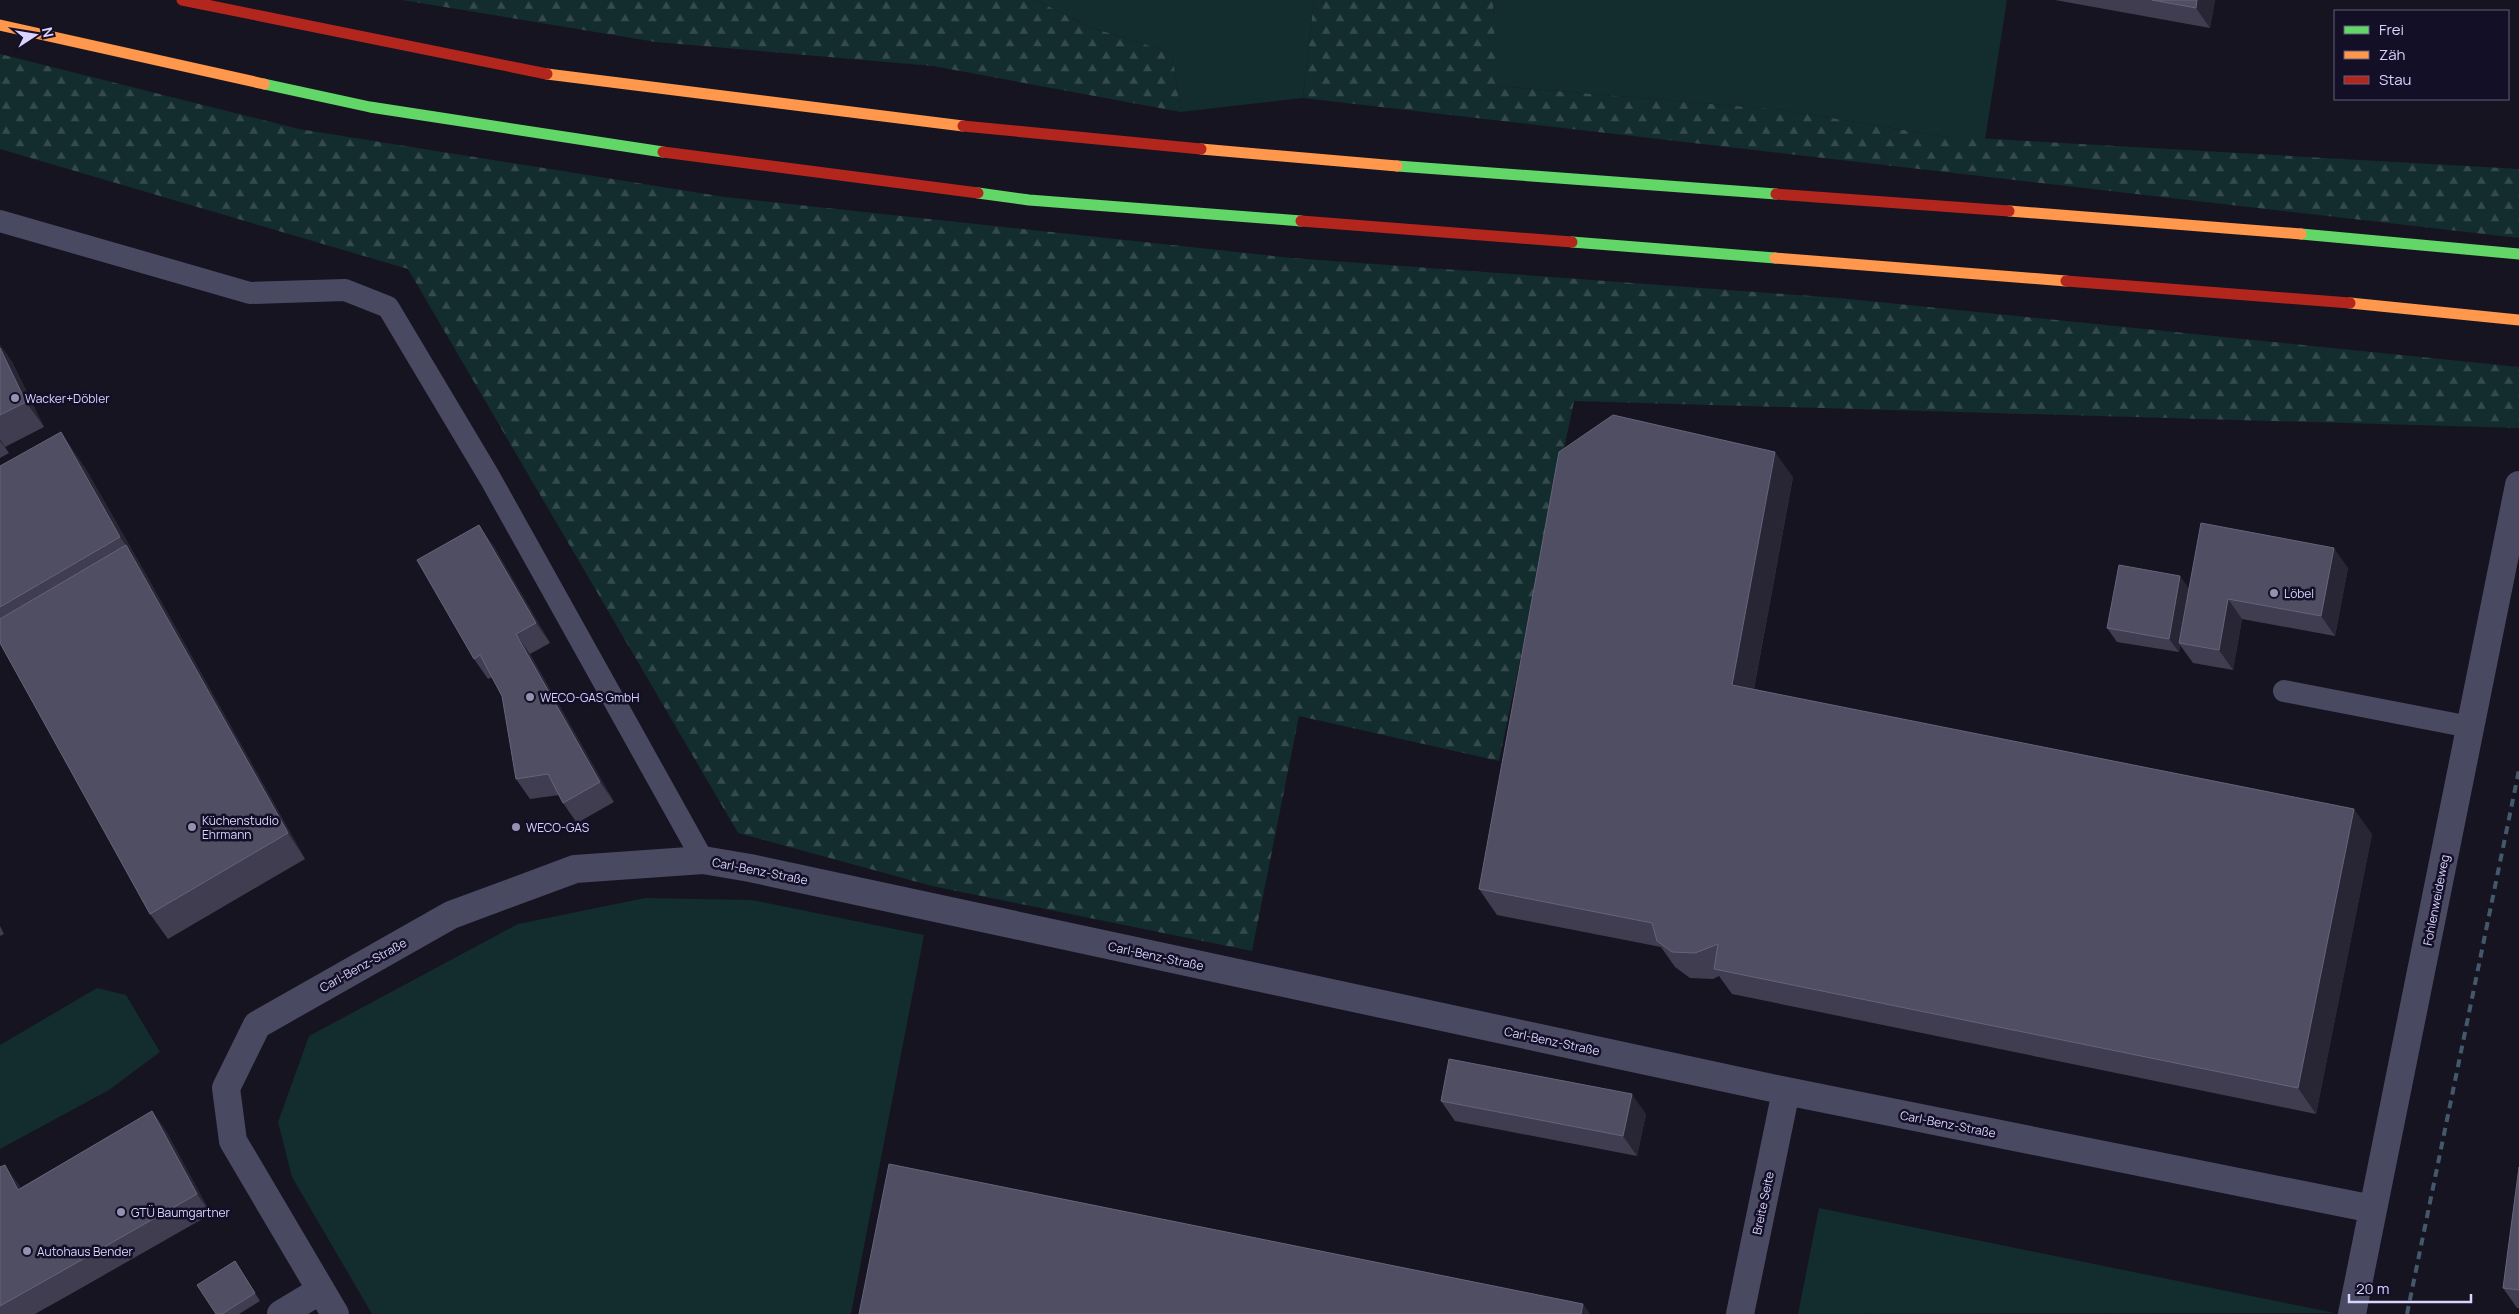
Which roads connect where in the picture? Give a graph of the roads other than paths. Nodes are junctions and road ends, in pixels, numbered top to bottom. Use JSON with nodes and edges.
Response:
{"nodes":[{"id":1,"x":182,"y":0,"type":"edge"},
{"id":2,"x":0,"y":25,"type":"edge"},
{"id":3,"x":0,"y":221,"type":"edge"},
{"id":4,"x":2519,"y":254,"type":"edge"},
{"id":5,"x":2519,"y":320,"type":"edge"},
{"id":6,"x":2519,"y":485,"type":"edge"},
{"id":7,"x":2284,"y":691,"type":"dead end"},
{"id":8,"x":2470,"y":727,"type":"junction"},
{"id":9,"x":703,"y":860,"type":"junction"},
{"id":10,"x":1786,"y":1091,"type":"junction"},
{"id":11,"x":2373,"y":1209,"type":"junction"},
{"id":12,"x":321,"y":1290,"type":"junction"},
{"id":13,"x":281,"y":1314,"type":"edge"},
{"id":14,"x":335,"y":1314,"type":"edge"},
{"id":15,"x":1740,"y":1314,"type":"edge"},
{"id":16,"x":2352,"y":1314,"type":"edge"}],
"edges":[{"from":1,"to":4,"type":"highway"},
{"from":2,"to":5,"type":"highway"},
{"from":3,"to":9,"type":"lane"},
{"from":6,"to":8,"type":"street","name":"Fohlenweideweg"},
{"from":7,"to":8,"type":"lane"},
{"from":8,"to":11,"type":"street","name":"Fohlenweideweg"},
{"from":9,"to":10,"type":"street","name":"Carl-Benz-Straße"},
{"from":9,"to":12,"type":"street","name":"Carl-Benz-Straße"},
{"from":10,"to":11,"type":"street","name":"Carl-Benz-Straße"},
{"from":10,"to":15,"type":"street","name":"Breite Seite"},
{"from":11,"to":16,"type":"street","name":"Fohlenweideweg"},
{"from":12,"to":13,"type":"street"},
{"from":12,"to":14,"type":"street","name":"Carl-Benz-Straße"}]}
